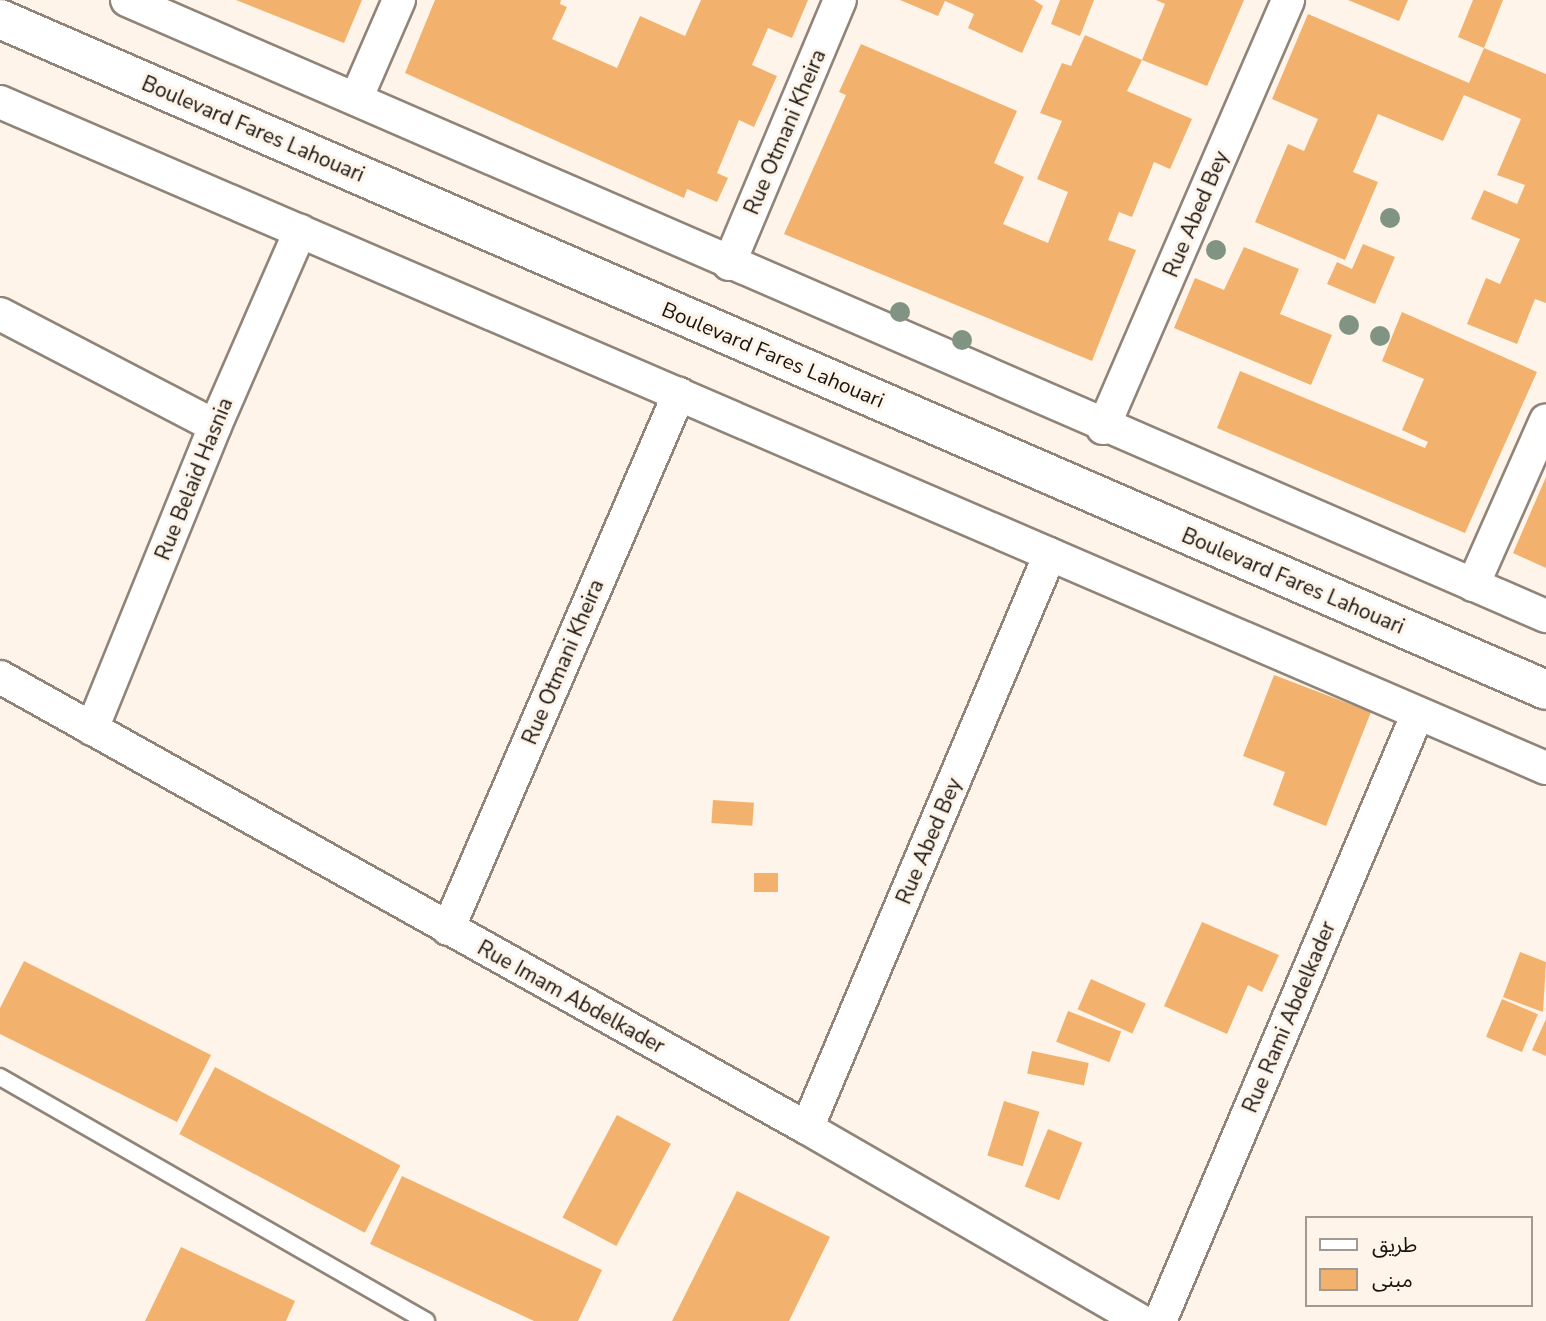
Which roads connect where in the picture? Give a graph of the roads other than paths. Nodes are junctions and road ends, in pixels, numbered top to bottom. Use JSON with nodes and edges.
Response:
{"nodes":[{"id":1,"x":127,"y":0,"type":"edge"},
{"id":2,"x":399,"y":0,"type":"edge"},
{"id":3,"x":840,"y":0,"type":"edge"},
{"id":4,"x":1289,"y":0,"type":"edge"},
{"id":5,"x":0,"y":19,"type":"edge"},
{"id":6,"x":356,"y":99,"type":"junction"},
{"id":7,"x":0,"y":102,"type":"edge"},
{"id":8,"x":300,"y":231,"type":"junction"},
{"id":9,"x":729,"y":264,"type":"junction"},
{"id":10,"x":0,"y":314,"type":"edge"},
{"id":11,"x":679,"y":394,"type":"junction"},
{"id":12,"x":1546,"y":419,"type":"edge"},
{"id":13,"x":215,"y":426,"type":"junction"},
{"id":14,"x":1103,"y":428,"type":"junction"},
{"id":15,"x":1050,"y":554,"type":"junction"},
{"id":16,"x":1474,"y":585,"type":"junction"},
{"id":17,"x":1546,"y":617,"type":"edge"},
{"id":18,"x":0,"y":677,"type":"edge"},
{"id":19,"x":1546,"y":690,"type":"edge"},
{"id":20,"x":1418,"y":713,"type":"junction"},
{"id":21,"x":92,"y":729,"type":"junction"},
{"id":22,"x":1546,"y":768,"type":"edge"},
{"id":23,"x":448,"y":929,"type":"junction"},
{"id":24,"x":0,"y":1077,"type":"edge"},
{"id":25,"x":807,"y":1128,"type":"junction"},
{"id":26,"x":426,"y":1321,"type":"edge"},
{"id":27,"x":1141,"y":1321,"type":"edge"},
{"id":28,"x":1160,"y":1321,"type":"edge"}],
"edges":[{"from":1,"to":6,"type":"street"},
{"from":2,"to":6,"type":"street"},
{"from":3,"to":9,"type":"street","name":"Rue Otmani Kheira"},
{"from":4,"to":14,"type":"street","name":"Rue Abed Bey"},
{"from":5,"to":19,"type":"main road","name":"Boulevard Fares Lahouari"},
{"from":6,"to":9,"type":"street"},
{"from":7,"to":8,"type":"street"},
{"from":8,"to":11,"type":"street"},
{"from":8,"to":13,"type":"street","name":"Rue Belaid Hasnia"},
{"from":9,"to":14,"type":"street"},
{"from":10,"to":13,"type":"street"},
{"from":11,"to":15,"type":"street"},
{"from":11,"to":23,"type":"street","name":"Rue Otmani Kheira"},
{"from":12,"to":16,"type":"street"},
{"from":13,"to":21,"type":"street","name":"Rue Belaid Hasnia"},
{"from":14,"to":16,"type":"street"},
{"from":15,"to":20,"type":"street"},
{"from":15,"to":25,"type":"street","name":"Rue Abed Bey"},
{"from":16,"to":17,"type":"street"},
{"from":18,"to":21,"type":"street","name":"Rue Imam Abdelkader"},
{"from":20,"to":22,"type":"street"},
{"from":20,"to":28,"type":"street","name":"Rue Rami Abdelkader"},
{"from":21,"to":23,"type":"street","name":"Rue Imam Abdelkader"},
{"from":23,"to":25,"type":"street","name":"Rue Imam Abdelkader"},
{"from":24,"to":26,"type":"lane"},
{"from":25,"to":27,"type":"street","name":"Rue Imam Abdelkader"}]}
